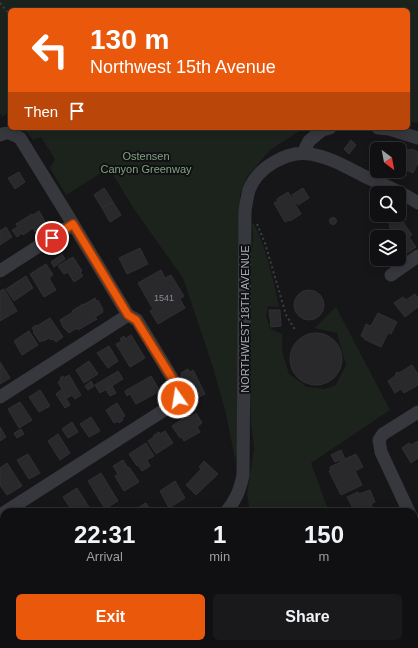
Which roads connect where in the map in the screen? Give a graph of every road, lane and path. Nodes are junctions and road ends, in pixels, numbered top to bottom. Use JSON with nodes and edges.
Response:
{"nodes":[{"id":1,"x":0,"y":3,"type":"edge"},
{"id":2,"x":8,"y":13,"type":"edge"},
{"id":3,"x":322,"y":130,"type":"edge"},
{"id":4,"x":392,"y":130,"type":"edge"},
{"id":5,"x":0,"y":135,"type":"edge"},
{"id":6,"x":418,"y":138,"type":"edge"},
{"id":7,"x":303,"y":153,"type":"junction"},
{"id":8,"x":418,"y":203,"type":"edge"},
{"id":9,"x":256,"y":222,"type":"dead end"},
{"id":10,"x":73,"y":224,"type":"junction"},
{"id":11,"x":418,"y":256,"type":"edge"},
{"id":12,"x":0,"y":271,"type":"edge"},
{"id":13,"x":391,"y":275,"type":"dead end"},
{"id":14,"x":128,"y":315,"type":"junction"},
{"id":15,"x":296,"y":331,"type":"dead end"},
{"id":16,"x":0,"y":397,"type":"edge"},
{"id":17,"x":418,"y":412,"type":"edge"},
{"id":18,"x":10,"y":508,"type":"edge"},
{"id":19,"x":229,"y":508,"type":"edge"},
{"id":20,"x":407,"y":508,"type":"edge"}],
"edges":[{"from":1,"to":2,"type":"path"},
{"from":3,"to":7,"type":"street"},
{"from":4,"to":6,"type":"street"},
{"from":5,"to":10,"type":"street"},
{"from":7,"to":8,"type":"street"},
{"from":7,"to":19,"type":"street","name":"NORTHWEST 18TH AVENUE"},
{"from":9,"to":15,"type":"path"},
{"from":10,"to":12,"type":"street"},
{"from":10,"to":14,"type":"street"},
{"from":11,"to":13,"type":"street"},
{"from":14,"to":16,"type":"street"},
{"from":14,"to":18,"type":"street"},
{"from":17,"to":20,"type":"street"}]}
